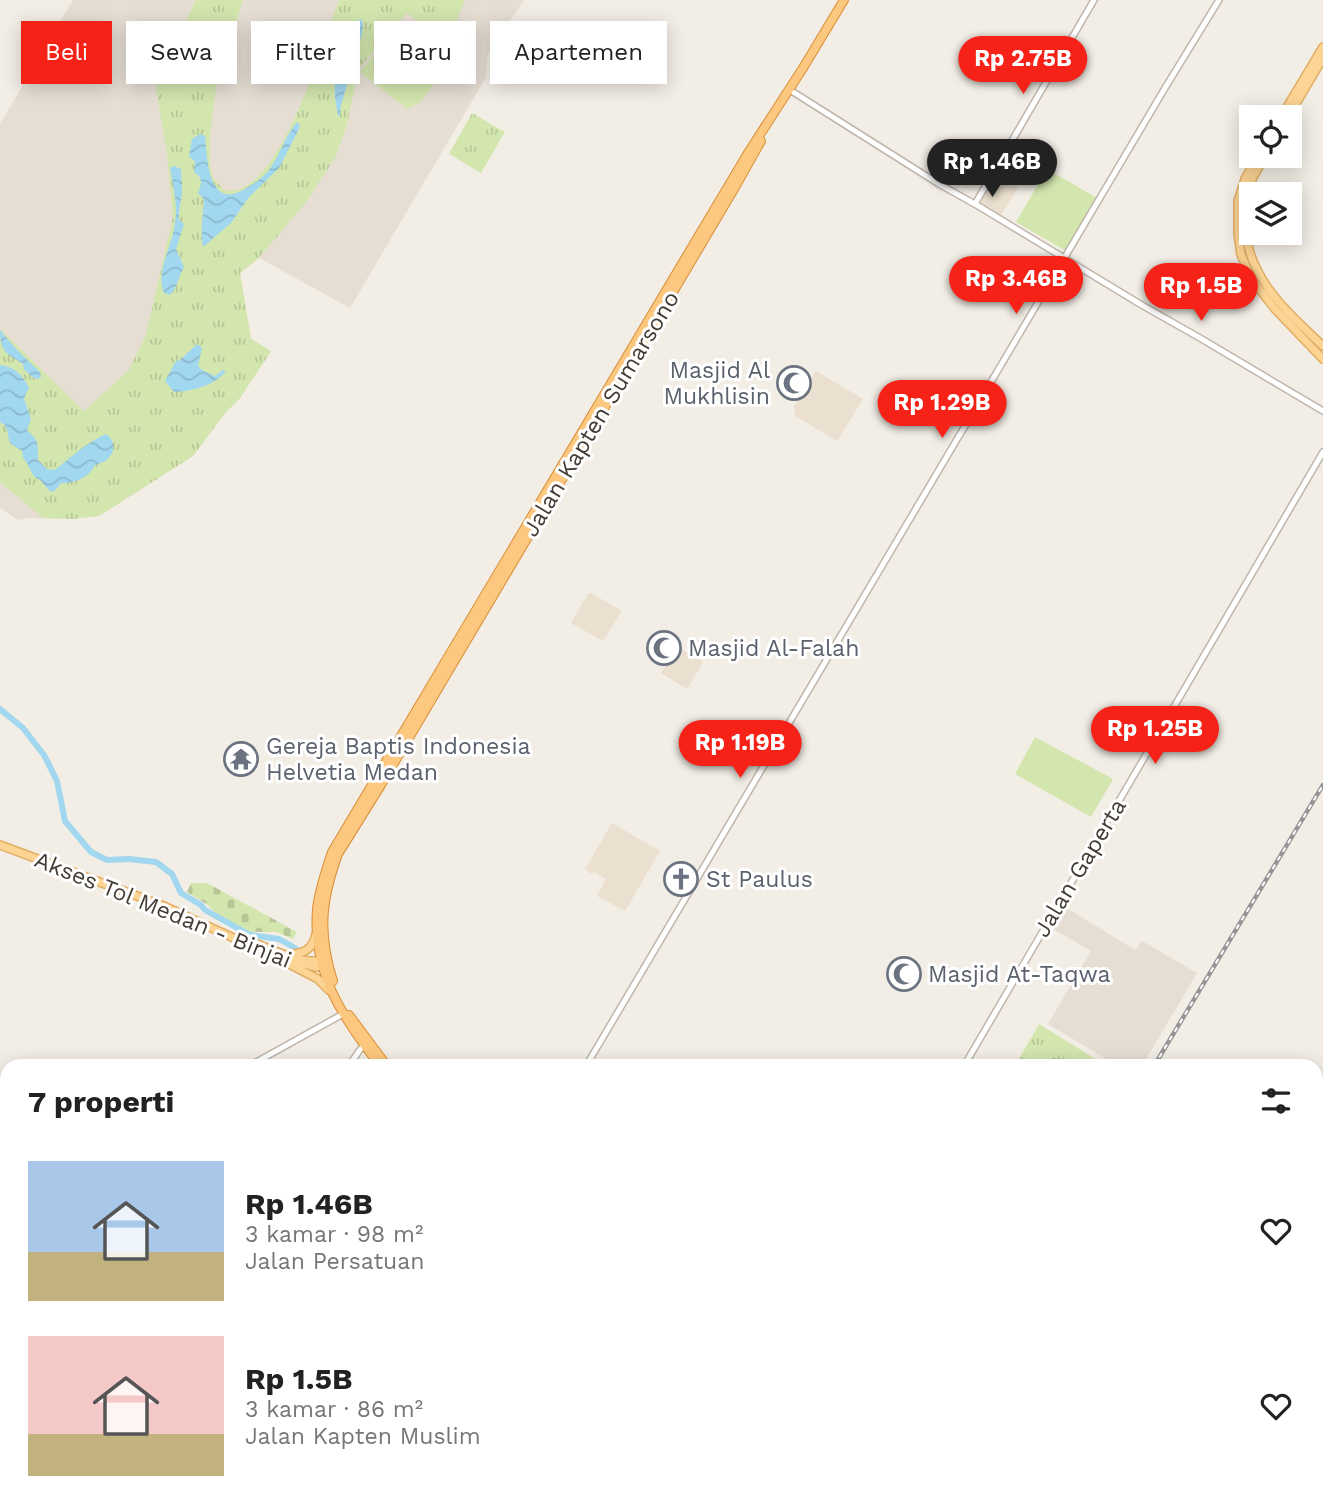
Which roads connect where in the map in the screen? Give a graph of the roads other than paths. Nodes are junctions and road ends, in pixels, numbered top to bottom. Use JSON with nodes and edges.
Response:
{"nodes":[{"id":1,"x":844,"y":0,"type":"edge"},
{"id":2,"x":1094,"y":0,"type":"edge"},
{"id":3,"x":1219,"y":0,"type":"edge"},
{"id":4,"x":1323,"y":47,"type":"edge"},
{"id":5,"x":1323,"y":58,"type":"edge"},
{"id":6,"x":790,"y":90,"type":"junction"},
{"id":7,"x":1288,"y":105,"type":"edge"},
{"id":8,"x":1295,"y":105,"type":"edge"},
{"id":9,"x":1251,"y":168,"type":"edge"},
{"id":10,"x":1258,"y":168,"type":"edge"},
{"id":11,"x":975,"y":204,"type":"junction"},
{"id":12,"x":1065,"y":259,"type":"junction"},
{"id":13,"x":1323,"y":346,"type":"edge"},
{"id":14,"x":1323,"y":359,"type":"edge"},
{"id":15,"x":1323,"y":411,"type":"edge"},
{"id":16,"x":1323,"y":452,"type":"edge"},
{"id":17,"x":406,"y":734,"type":"junction"},
{"id":18,"x":0,"y":843,"type":"edge"},
{"id":19,"x":317,"y":928,"type":"junction"},
{"id":20,"x":279,"y":955,"type":"junction"},
{"id":21,"x":325,"y":963,"type":"junction"},
{"id":22,"x":333,"y":994,"type":"junction"},
{"id":23,"x":343,"y":1014,"type":"junction"},
{"id":24,"x":363,"y":1046,"type":"junction"},
{"id":25,"x":262,"y":1059,"type":"edge"},
{"id":26,"x":354,"y":1059,"type":"edge"},
{"id":27,"x":374,"y":1059,"type":"edge"},
{"id":28,"x":379,"y":1059,"type":"edge"},
{"id":29,"x":590,"y":1059,"type":"edge"},
{"id":30,"x":968,"y":1059,"type":"edge"}],
"edges":[{"from":1,"to":6,"type":"highway","name":"Jalan Kapten Sumarsono"},
{"from":2,"to":11,"type":"street"},
{"from":3,"to":12,"type":"street"},
{"from":4,"to":7,"type":"main road"},
{"from":5,"to":8,"type":"main road"},
{"from":6,"to":11,"type":"street"},
{"from":6,"to":17,"type":"highway","name":"Jalan Kapten Sumarsono"},
{"from":9,"to":14,"type":"main road"},
{"from":10,"to":13,"type":"main road"},
{"from":11,"to":12,"type":"street"},
{"from":12,"to":15,"type":"street"},
{"from":12,"to":29,"type":"street"},
{"from":16,"to":30,"type":"street","name":"Jalan Gaperta"},
{"from":17,"to":19,"type":"highway"},
{"from":17,"to":21,"type":"highway"},
{"from":18,"to":20,"type":"main road","name":"Akses Tol Medan - Binjai"},
{"from":19,"to":20,"type":"main road"},
{"from":19,"to":21,"type":"highway"},
{"from":20,"to":21,"type":"main road","name":"Akses Tol Medan - Binjai"},
{"from":20,"to":22,"type":"main road"},
{"from":21,"to":22,"type":"highway"},
{"from":21,"to":24,"type":"highway"},
{"from":22,"to":23,"type":"highway"},
{"from":23,"to":24,"type":"highway"},
{"from":23,"to":25,"type":"street"},
{"from":24,"to":26,"type":"street"},
{"from":24,"to":27,"type":"highway"},
{"from":24,"to":28,"type":"highway"}]}
